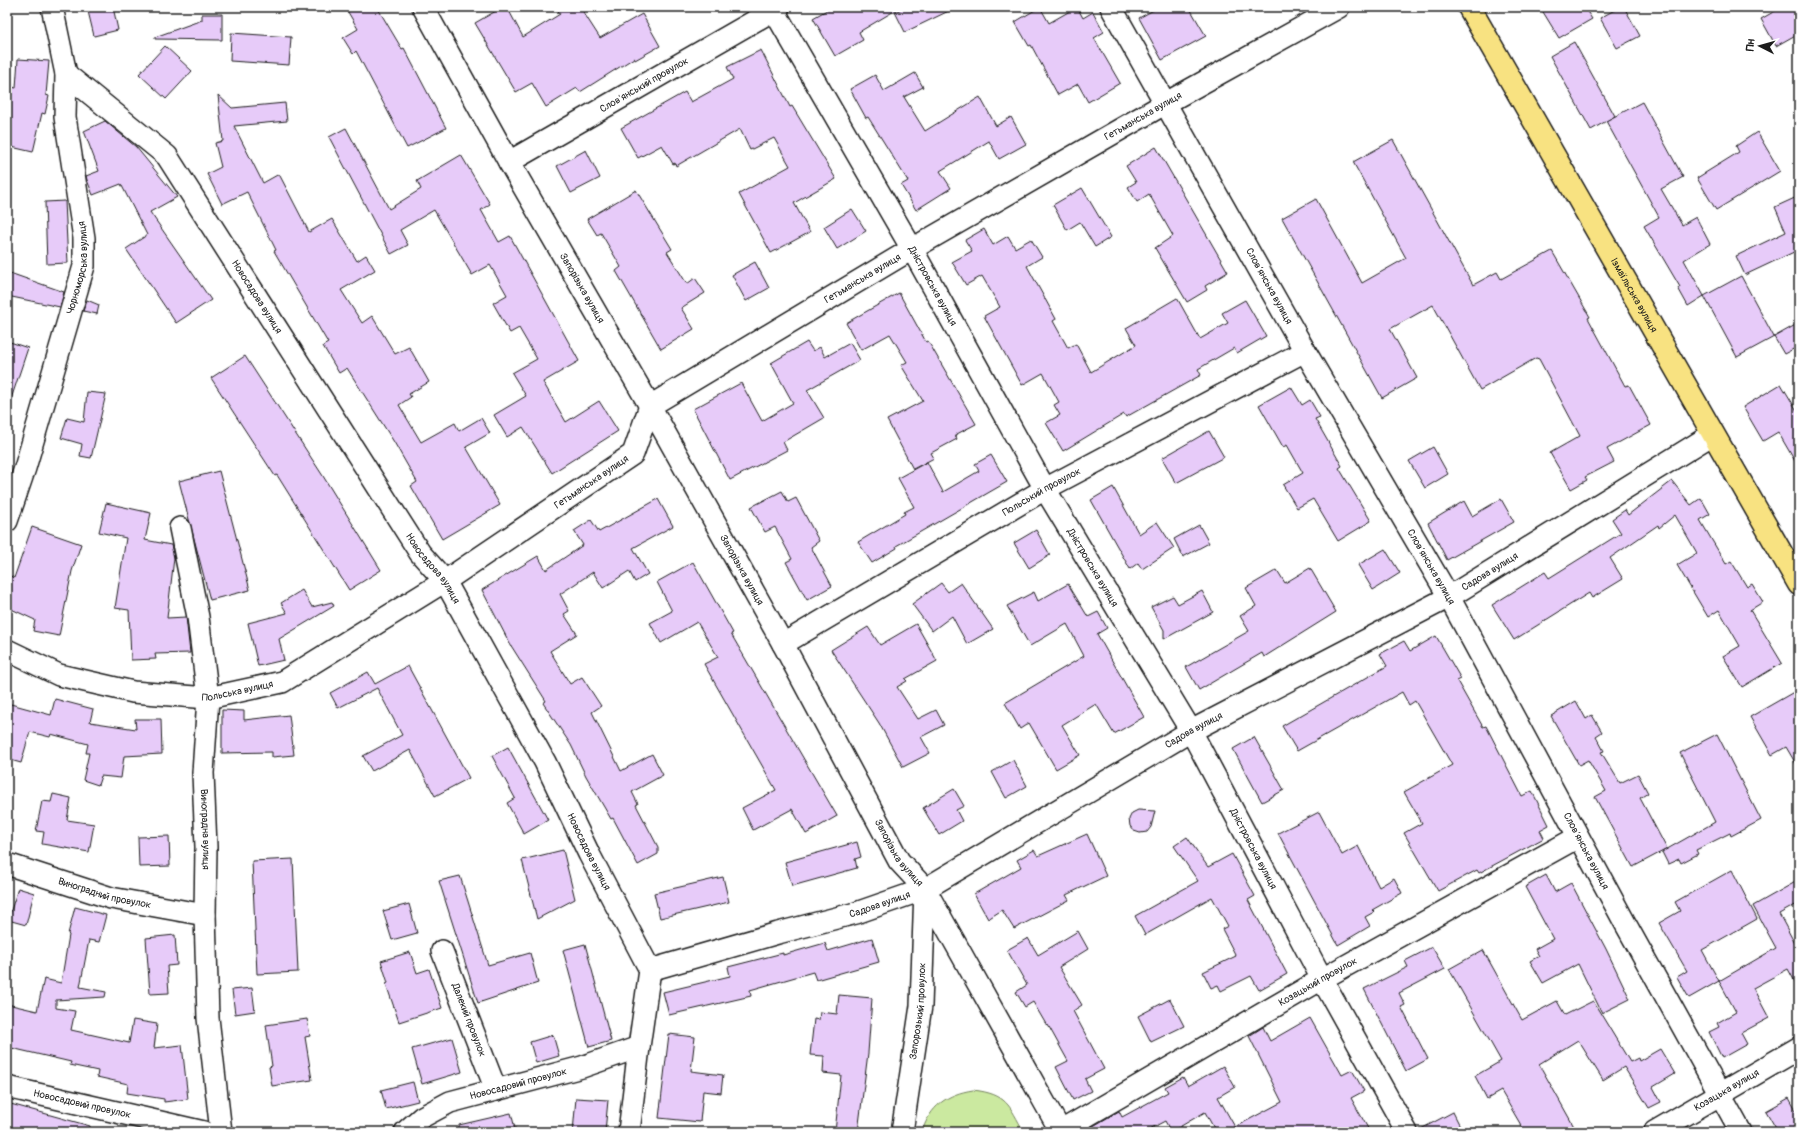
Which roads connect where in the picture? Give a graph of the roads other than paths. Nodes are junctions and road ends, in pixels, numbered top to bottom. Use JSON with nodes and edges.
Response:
{"nodes":[{"id":1,"x":52,"y":7,"type":"edge"},
{"id":2,"x":423,"y":7,"type":"edge"},
{"id":3,"x":1111,"y":7,"type":"edge"},
{"id":4,"x":1339,"y":7,"type":"edge"},
{"id":5,"x":1469,"y":7,"type":"edge"},
{"id":6,"x":775,"y":8,"type":"edge"},
{"id":7,"x":66,"y":74,"type":"junction"},
{"id":8,"x":1166,"y":103,"type":"junction"},
{"id":9,"x":509,"y":162,"type":"junction"},
{"id":10,"x":912,"y":250,"type":"junction"},
{"id":11,"x":1305,"y":351,"type":"junction"},
{"id":12,"x":650,"y":406,"type":"junction"},
{"id":13,"x":1713,"y":434,"type":"junction"},
{"id":14,"x":1045,"y":489,"type":"junction"},
{"id":15,"x":7,"y":521,"type":"edge"},
{"id":16,"x":180,"y":528,"type":"dead end"},
{"id":17,"x":446,"y":581,"type":"junction"},
{"id":18,"x":1799,"y":584,"type":"edge"},
{"id":19,"x":1449,"y":597,"type":"junction"},
{"id":20,"x":783,"y":644,"type":"junction"},
{"id":21,"x":7,"y":650,"type":"edge"},
{"id":22,"x":208,"y":698,"type":"junction"},
{"id":23,"x":1191,"y":731,"type":"junction"},
{"id":24,"x":1578,"y":837,"type":"junction"},
{"id":25,"x":7,"y":864,"type":"edge"},
{"id":26,"x":925,"y":889,"type":"junction"},
{"id":27,"x":204,"y":915,"type":"junction"},
{"id":28,"x":442,"y":951,"type":"dead end"},
{"id":29,"x":650,"y":970,"type":"junction"},
{"id":30,"x":1322,"y":979,"type":"junction"},
{"id":31,"x":639,"y":1047,"type":"junction"},
{"id":32,"x":1799,"y":1048,"type":"edge"},
{"id":33,"x":7,"y":1087,"type":"edge"},
{"id":34,"x":496,"y":1090,"type":"junction"},
{"id":35,"x":1720,"y":1093,"type":"junction"},
{"id":36,"x":204,"y":1132,"type":"edge"},
{"id":37,"x":221,"y":1132,"type":"edge"},
{"id":38,"x":405,"y":1132,"type":"edge"},
{"id":39,"x":629,"y":1132,"type":"edge"},
{"id":40,"x":902,"y":1132,"type":"edge"},
{"id":41,"x":1061,"y":1132,"type":"edge"},
{"id":42,"x":1407,"y":1132,"type":"edge"},
{"id":43,"x":1655,"y":1132,"type":"edge"},
{"id":44,"x":1741,"y":1132,"type":"edge"}],
"edges":[{"from":1,"to":7,"type":"street","name":"Чорноморська вулиця"},
{"from":2,"to":9,"type":"street","name":"Запорізька вулиця"},
{"from":3,"to":8,"type":"street","name":"Словʼянська вулиця"},
{"from":4,"to":8,"type":"street","name":"Гетьманська вулиця"},
{"from":5,"to":13,"type":"main road","name":"Ізмаїльська вулиця"},
{"from":6,"to":9,"type":"street","name":"Словʼянський провулок"},
{"from":6,"to":10,"type":"street","name":"Дністровська вулиця"},
{"from":7,"to":15,"type":"street","name":"Чорноморська вулиця"},
{"from":7,"to":17,"type":"street","name":"Новосадова вулиця"},
{"from":8,"to":10,"type":"street","name":"Гетьманська вулиця"},
{"from":8,"to":11,"type":"street","name":"Словʼянська вулиця"},
{"from":9,"to":12,"type":"street","name":"Запорізька вулиця"},
{"from":10,"to":12,"type":"street","name":"Гетьманська вулиця"},
{"from":10,"to":14,"type":"street","name":"Дністровська вулиця"},
{"from":11,"to":14,"type":"street","name":"Польський провулок"},
{"from":11,"to":19,"type":"street","name":"Словʼянська вулиця"},
{"from":12,"to":17,"type":"street","name":"Гетьманська вулиця"},
{"from":12,"to":20,"type":"street","name":"Запорізька вулиця"},
{"from":13,"to":18,"type":"main road","name":"Ізмаїльська вулиця"},
{"from":13,"to":19,"type":"street","name":"Садова вулиця"},
{"from":14,"to":20,"type":"street","name":"Польський провулок"},
{"from":14,"to":23,"type":"street","name":"Дністровська вулиця"},
{"from":16,"to":22,"type":"street","name":"Виноградна вулиця"},
{"from":17,"to":22,"type":"street","name":"Польська вулиця"},
{"from":17,"to":29,"type":"street","name":"Новосадова вулиця"},
{"from":19,"to":23,"type":"street","name":"Садова вулиця"},
{"from":19,"to":24,"type":"street","name":"Словʼянська вулиця"},
{"from":20,"to":26,"type":"street","name":"Запорізька вулиця"},
{"from":21,"to":22,"type":"street","name":"Польська вулиця"},
{"from":22,"to":27,"type":"street","name":"Виноградна вулиця"},
{"from":23,"to":26,"type":"street","name":"Садова вулиця"},
{"from":23,"to":30,"type":"street","name":"Дністровська вулиця"},
{"from":24,"to":30,"type":"street","name":"Козацький провулок"},
{"from":24,"to":35,"type":"street","name":"Словʼянська вулиця"},
{"from":25,"to":27,"type":"street","name":"Виноградний провулок"},
{"from":26,"to":29,"type":"street","name":"Садова вулиця"},
{"from":26,"to":40,"type":"street","name":"Запорозький провулок"},
{"from":26,"to":41,"type":"street","name":"Запорізька вулиця"},
{"from":27,"to":37,"type":"street","name":"Виноградна вулиця"},
{"from":28,"to":34,"type":"street","name":"Далекий провулок"},
{"from":29,"to":31,"type":"street"},
{"from":30,"to":41,"type":"street","name":"Козацький провулок"},
{"from":30,"to":42,"type":"street","name":"Дністровська вулиця"},
{"from":31,"to":34,"type":"street","name":"Новосадовий провулок"},
{"from":31,"to":39,"type":"street"},
{"from":32,"to":35,"type":"street","name":"Козацька вулиця"},
{"from":33,"to":36,"type":"street","name":"Новосадовий провулок"},
{"from":34,"to":38,"type":"street","name":"Новосадовий провулок"},
{"from":35,"to":43,"type":"street","name":"Козацька вулиця"},
{"from":35,"to":44,"type":"street","name":"Словʼянська вулиця"}]}
